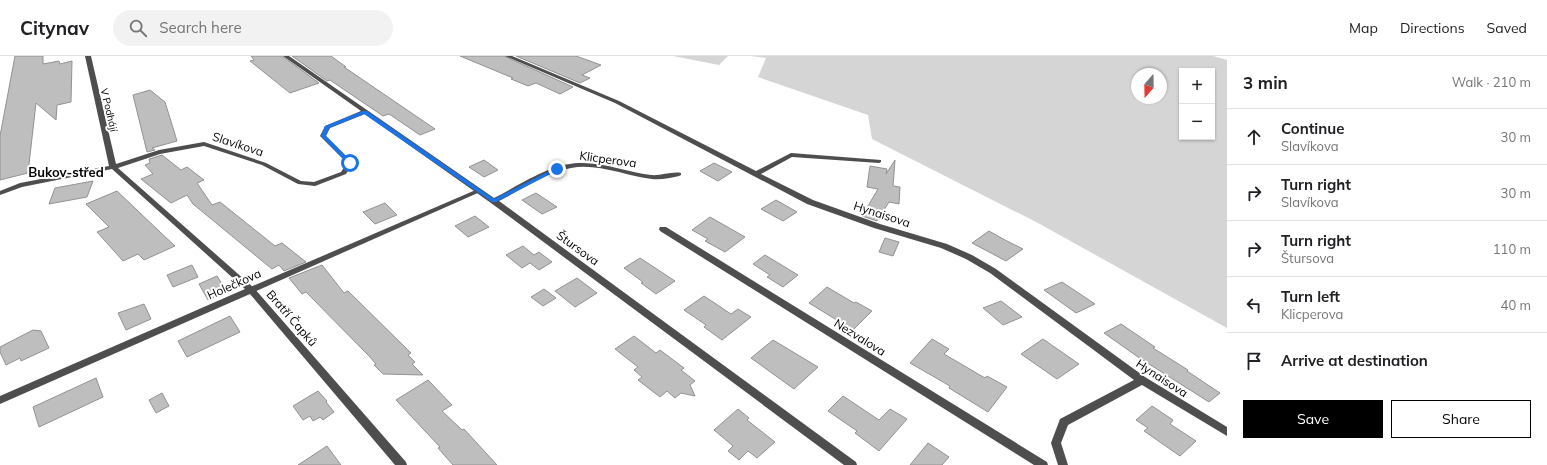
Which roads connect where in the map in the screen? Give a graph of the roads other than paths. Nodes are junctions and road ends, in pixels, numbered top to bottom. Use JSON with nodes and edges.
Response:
{"nodes":[{"id":1,"x":88,"y":56,"type":"edge"},
{"id":2,"x":286,"y":56,"type":"edge"},
{"id":3,"x":508,"y":56,"type":"edge"},
{"id":4,"x":365,"y":112,"type":"junction"},
{"id":5,"x":879,"y":161,"type":"dead end"},
{"id":6,"x":113,"y":167,"type":"junction"},
{"id":7,"x":679,"y":174,"type":"dead end"},
{"id":8,"x":756,"y":174,"type":"junction"},
{"id":9,"x":478,"y":190,"type":"junction"},
{"id":10,"x":0,"y":193,"type":"edge"},
{"id":11,"x":494,"y":201,"type":"junction"},
{"id":12,"x":663,"y":229,"type":"dead end"},
{"id":13,"x":251,"y":290,"type":"junction"},
{"id":14,"x":1142,"y":380,"type":"junction"},
{"id":15,"x":0,"y":400,"type":"edge"},
{"id":16,"x":1227,"y":432,"type":"edge"},
{"id":17,"x":402,"y":465,"type":"edge"},
{"id":18,"x":852,"y":465,"type":"edge"},
{"id":19,"x":1043,"y":465,"type":"edge"},
{"id":20,"x":1063,"y":465,"type":"edge"}],
"edges":[{"from":1,"to":6,"type":"street","name":"V Podhájí"},
{"from":2,"to":4,"type":"street","name":"Štursova"},
{"from":3,"to":8,"type":"street","name":"Hynaisova"},
{"from":4,"to":6,"type":"street","name":"Slavíkova"},
{"from":4,"to":9,"type":"street","name":"Štursova"},
{"from":5,"to":8,"type":"street"},
{"from":6,"to":10,"type":"street","name":"Slavíkova"},
{"from":6,"to":13,"type":"street","name":"Bratří Čapků"},
{"from":7,"to":11,"type":"street","name":"Klicperova"},
{"from":8,"to":14,"type":"street","name":"Hynaisova"},
{"from":9,"to":11,"type":"street","name":"Štursova"},
{"from":9,"to":13,"type":"street","name":"Holečkova"},
{"from":11,"to":18,"type":"street","name":"Štursova"},
{"from":12,"to":19,"type":"street","name":"Nezvalova"},
{"from":13,"to":15,"type":"street","name":"Holečkova"},
{"from":13,"to":17,"type":"street","name":"Bratří Čapků"},
{"from":14,"to":16,"type":"street","name":"Hynaisova"},
{"from":14,"to":20,"type":"street"}]}
